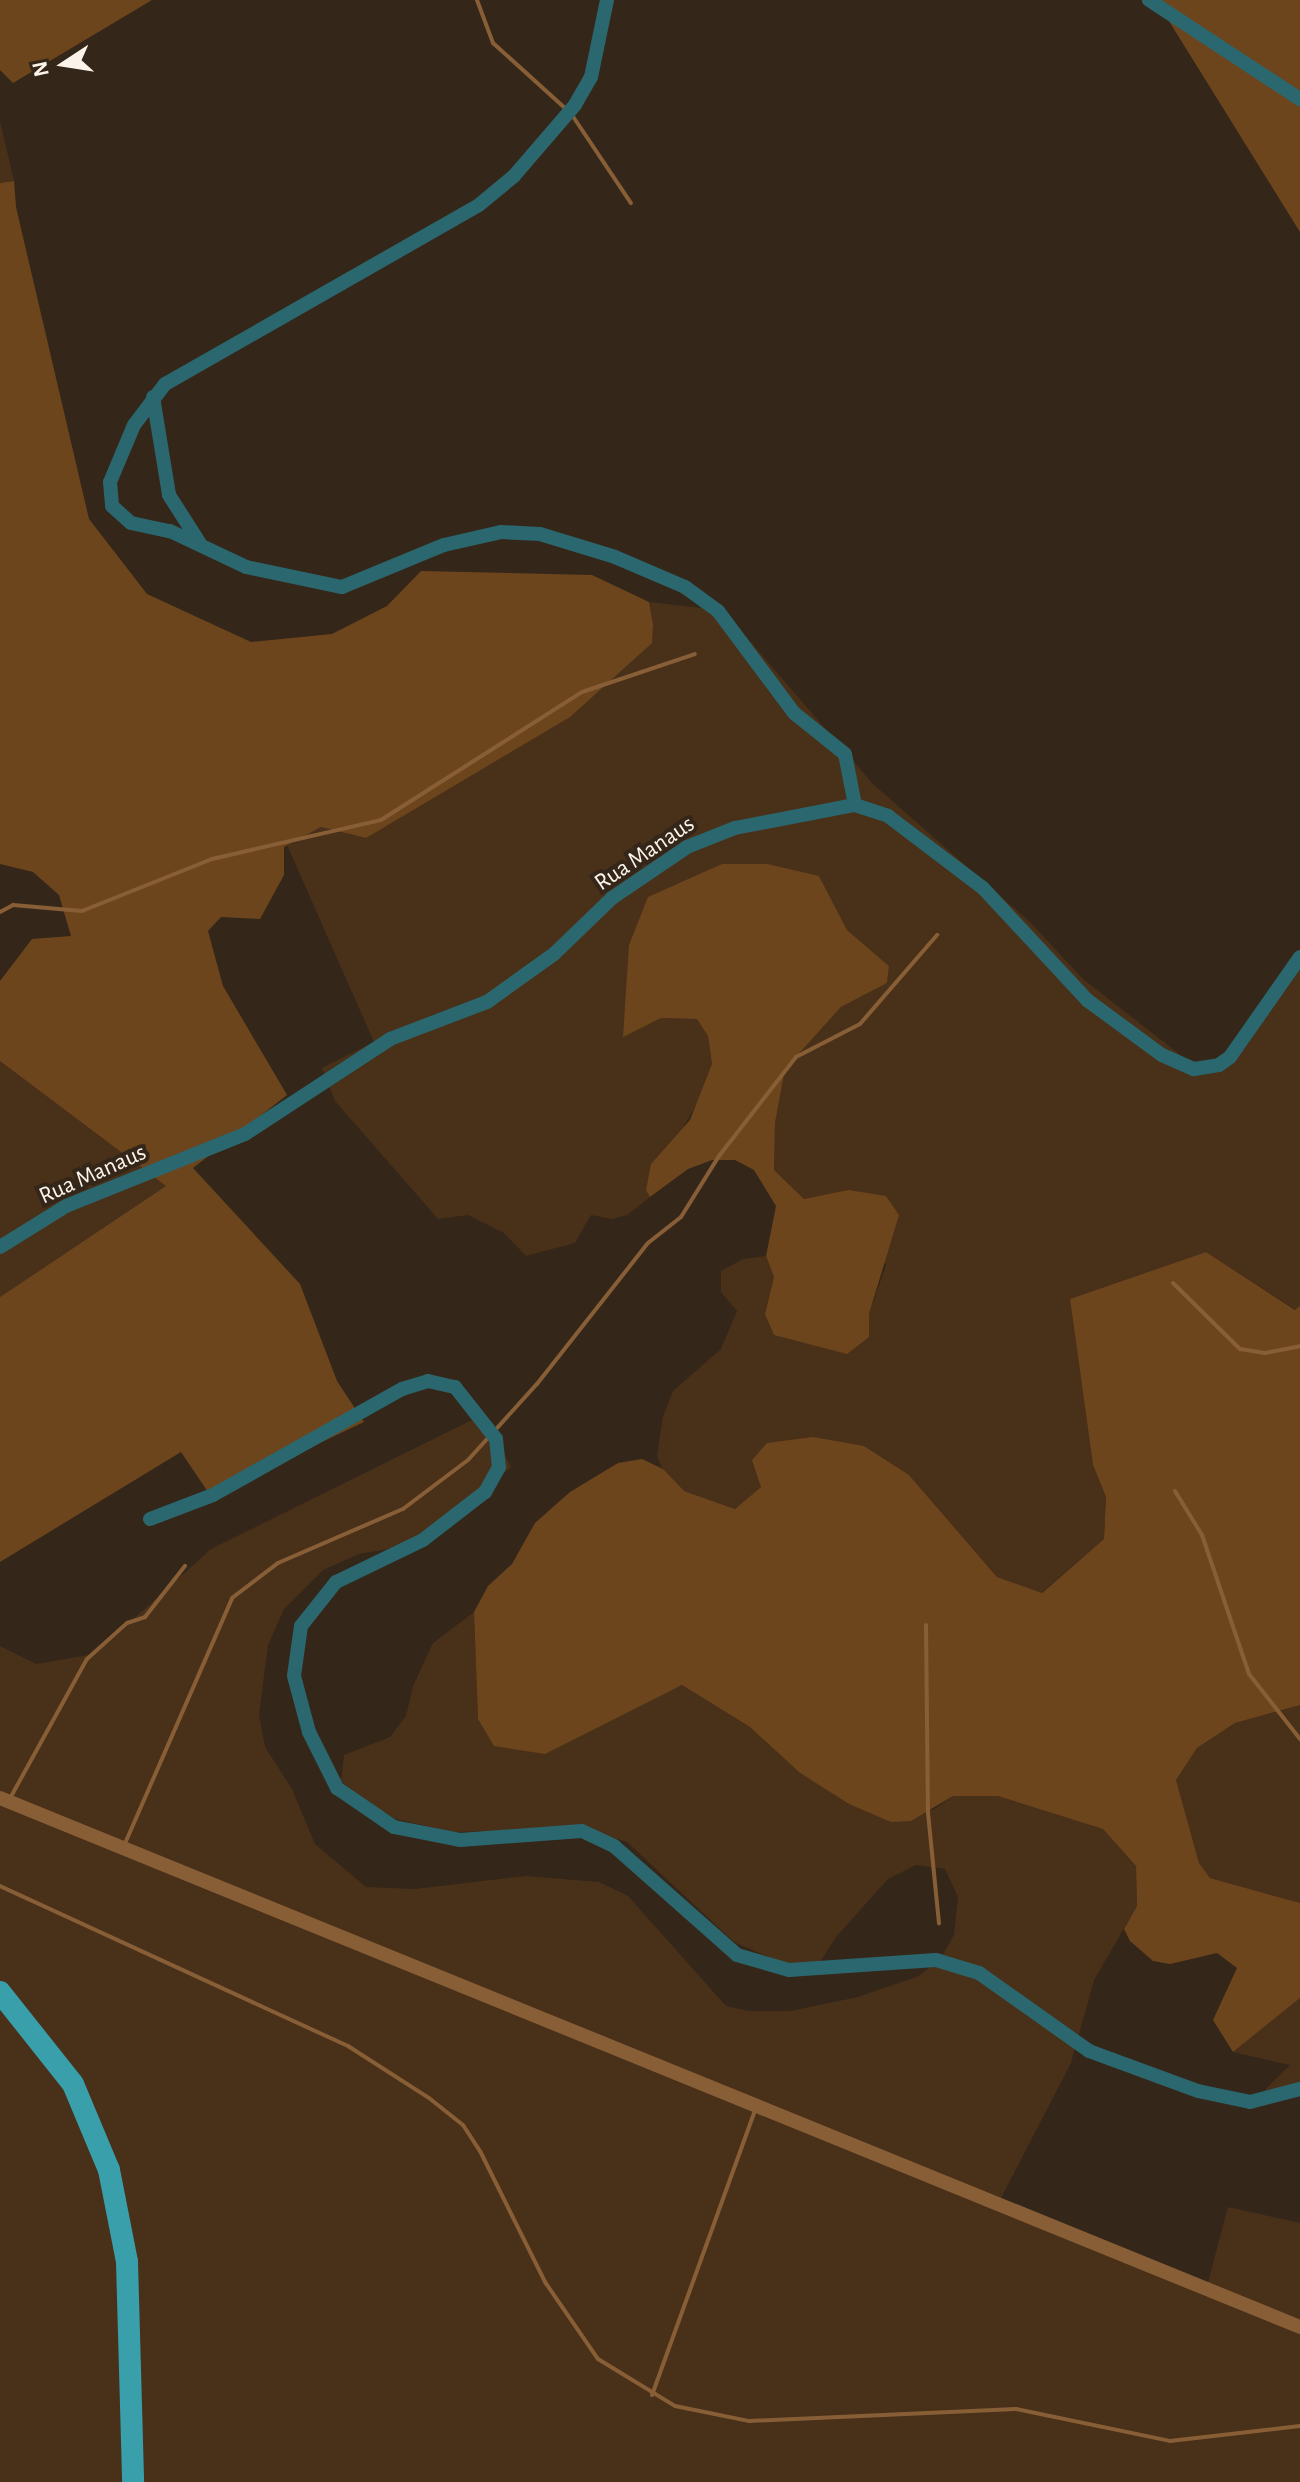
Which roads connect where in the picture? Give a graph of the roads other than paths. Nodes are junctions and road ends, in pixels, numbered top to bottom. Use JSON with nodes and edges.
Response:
{"nodes":[{"id":1,"x":607,"y":0,"type":"edge"},
{"id":2,"x":1149,"y":0,"type":"edge"},
{"id":3,"x":1300,"y":99,"type":"edge"},
{"id":4,"x":153,"y":395,"type":"junction"},
{"id":5,"x":199,"y":542,"type":"junction"},
{"id":6,"x":855,"y":805,"type":"junction"},
{"id":7,"x":1300,"y":957,"type":"edge"},
{"id":8,"x":0,"y":1247,"type":"edge"},
{"id":9,"x":150,"y":1519,"type":"dead end"},
{"id":10,"x":0,"y":1992,"type":"edge"},
{"id":11,"x":1300,"y":2089,"type":"edge"},
{"id":12,"x":133,"y":2482,"type":"edge"}],
"edges":[{"from":1,"to":4,"type":"street"},
{"from":2,"to":3,"type":"street"},
{"from":4,"to":5,"type":"street"},
{"from":4,"to":5,"type":"street"},
{"from":5,"to":6,"type":"street"},
{"from":6,"to":7,"type":"street"},
{"from":6,"to":8,"type":"street","name":"Rua Manaus"},
{"from":9,"to":11,"type":"street"},
{"from":10,"to":12,"type":"main road"}]}
